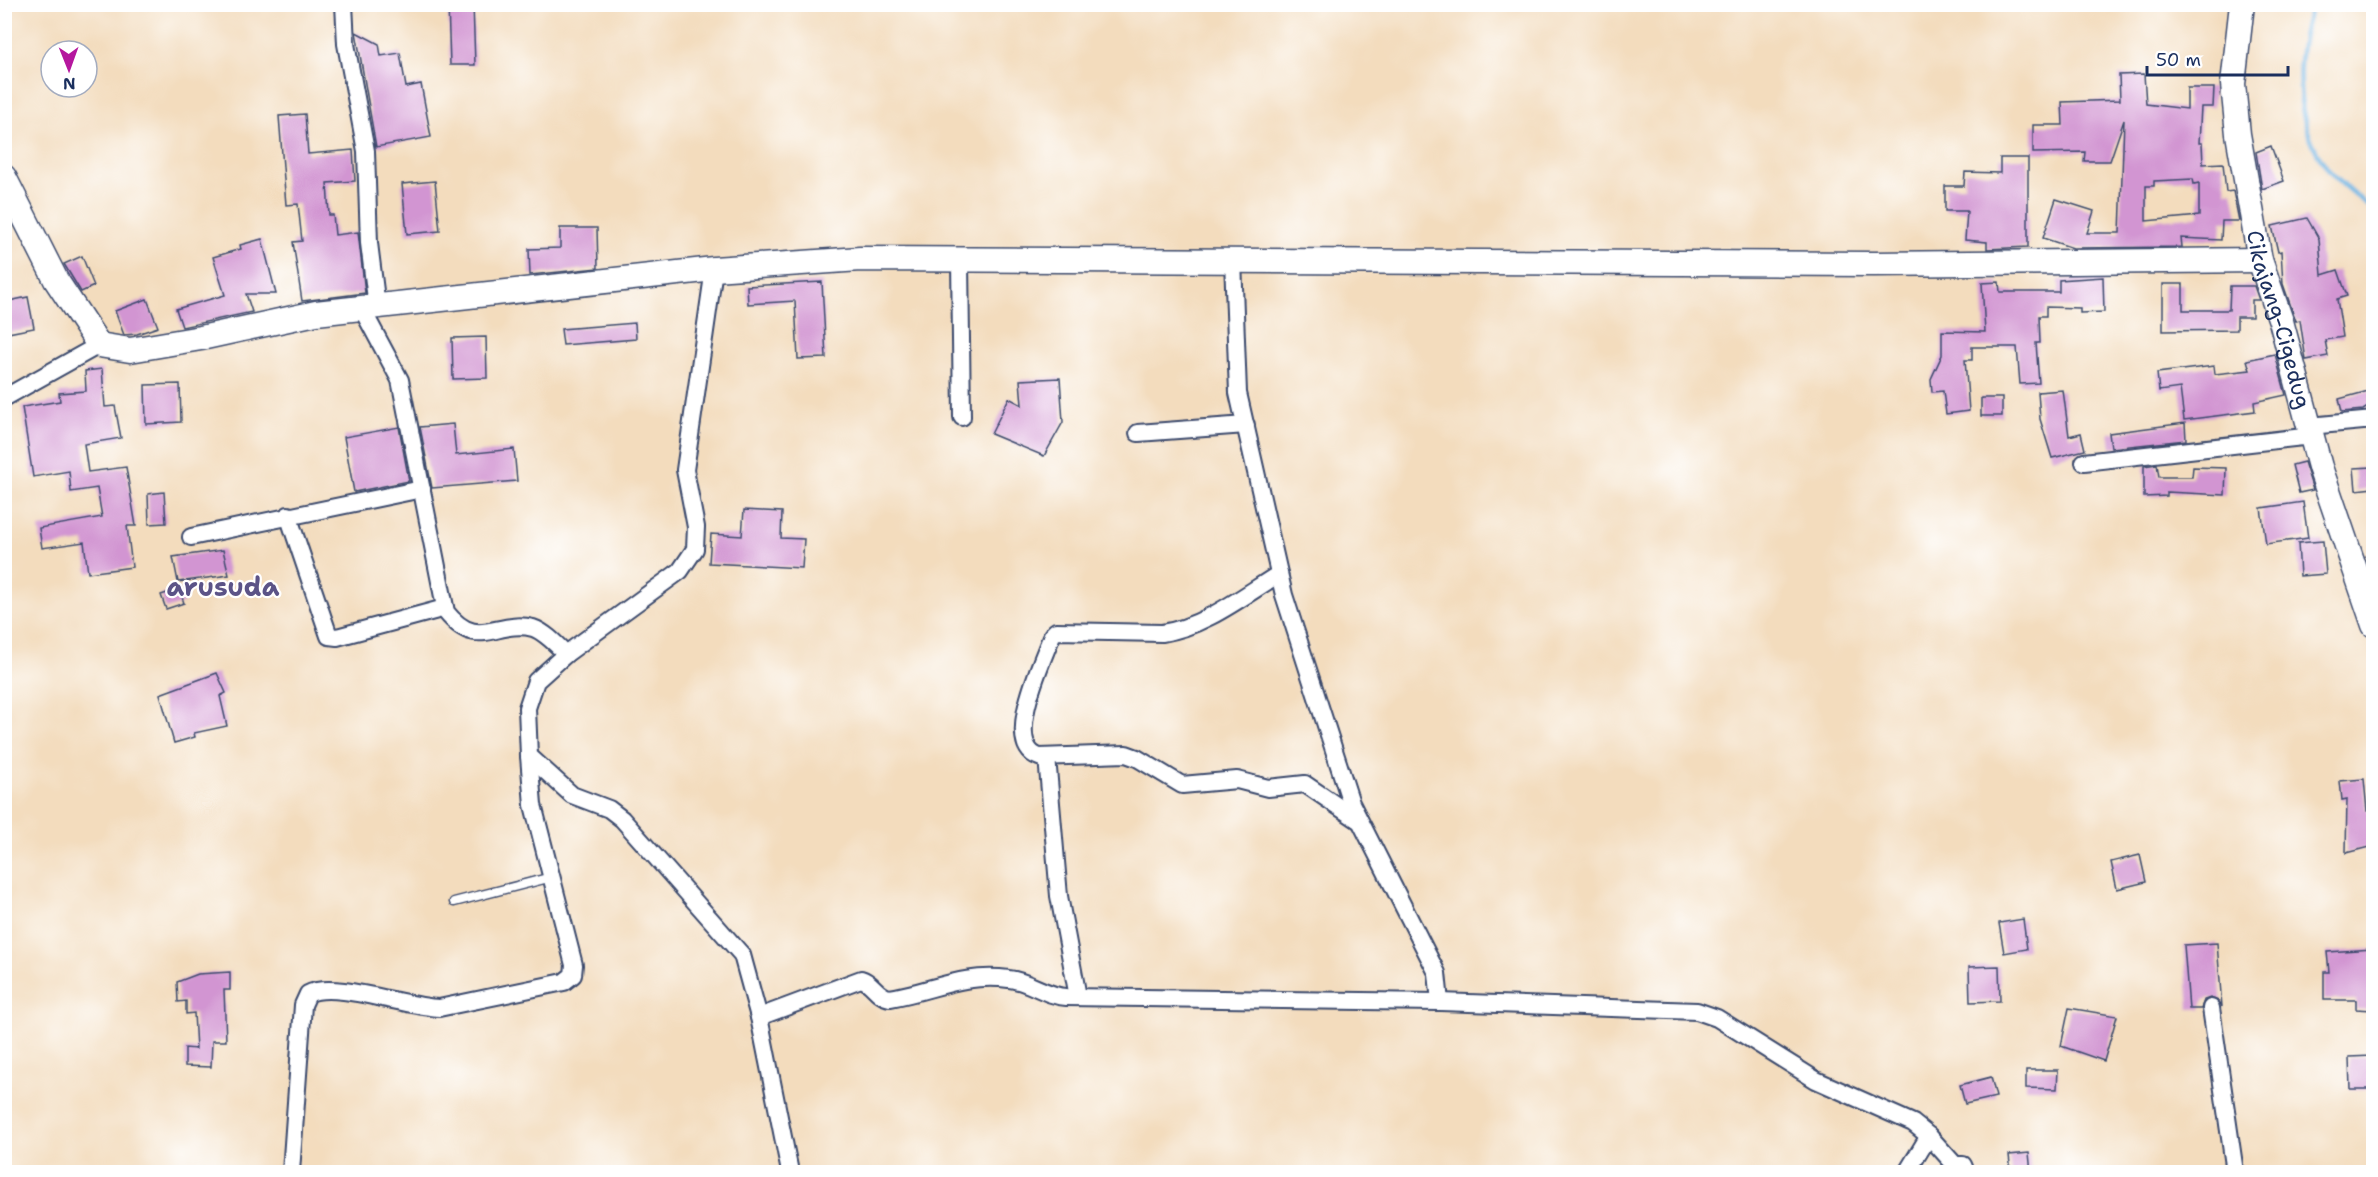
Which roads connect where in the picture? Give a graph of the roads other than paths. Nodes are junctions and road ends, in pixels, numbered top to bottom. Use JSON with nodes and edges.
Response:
{"nodes":[{"id":1,"x":344,"y":4,"type":"edge"},
{"id":2,"x":2242,"y":4,"type":"edge"},
{"id":3,"x":4,"y":177,"type":"edge"},
{"id":4,"x":1233,"y":260,"type":"junction"},
{"id":5,"x":2260,"y":260,"type":"junction"},
{"id":6,"x":960,"y":261,"type":"junction"},
{"id":7,"x":714,"y":269,"type":"junction"},
{"id":8,"x":370,"y":308,"type":"junction"},
{"id":9,"x":99,"y":345,"type":"junction"},
{"id":10,"x":4,"y":398,"type":"edge"},
{"id":11,"x":962,"y":417,"type":"dead end"},
{"id":12,"x":2373,"y":420,"type":"edge"},
{"id":13,"x":1246,"y":425,"type":"junction"},
{"id":14,"x":2311,"y":431,"type":"junction"},
{"id":15,"x":1138,"y":433,"type":"dead end"},
{"id":16,"x":2084,"y":462,"type":"dead end"},
{"id":17,"x":422,"y":489,"type":"junction"},
{"id":18,"x":288,"y":515,"type":"junction"},
{"id":19,"x":191,"y":537,"type":"dead end"},
{"id":20,"x":1279,"y":574,"type":"junction"},
{"id":21,"x":445,"y":608,"type":"junction"},
{"id":22,"x":2373,"y":625,"type":"edge"},
{"id":23,"x":566,"y":654,"type":"junction"},
{"id":24,"x":530,"y":756,"type":"junction"},
{"id":25,"x":1047,"y":757,"type":"junction"},
{"id":26,"x":1359,"y":821,"type":"junction"},
{"id":27,"x":552,"y":877,"type":"junction"},
{"id":28,"x":454,"y":902,"type":"dead end"},
{"id":29,"x":1078,"y":997,"type":"junction"},
{"id":30,"x":1440,"y":1002,"type":"junction"},
{"id":31,"x":2211,"y":1008,"type":"dead end"},
{"id":32,"x":759,"y":1017,"type":"junction"},
{"id":33,"x":1929,"y":1136,"type":"junction"},
{"id":34,"x":291,"y":1173,"type":"edge"},
{"id":35,"x":790,"y":1173,"type":"edge"},
{"id":36,"x":1907,"y":1173,"type":"edge"},
{"id":37,"x":1966,"y":1173,"type":"edge"},
{"id":38,"x":2235,"y":1173,"type":"edge"}],
"edges":[{"from":1,"to":8,"type":"street"},
{"from":2,"to":5,"type":"street","name":"Cikajang-Cigedug"},
{"from":3,"to":9,"type":"street"},
{"from":4,"to":5,"type":"street"},
{"from":4,"to":6,"type":"street"},
{"from":4,"to":13,"type":"street"},
{"from":5,"to":14,"type":"street","name":"Cikajang-Cigedug"},
{"from":6,"to":7,"type":"street"},
{"from":6,"to":11,"type":"street"},
{"from":7,"to":8,"type":"street"},
{"from":7,"to":23,"type":"street"},
{"from":8,"to":9,"type":"street"},
{"from":8,"to":17,"type":"street"},
{"from":9,"to":10,"type":"street"},
{"from":12,"to":14,"type":"street"},
{"from":13,"to":15,"type":"street"},
{"from":13,"to":20,"type":"street"},
{"from":14,"to":16,"type":"street"},
{"from":14,"to":22,"type":"street","name":"Cikajang-Cigedug"},
{"from":17,"to":18,"type":"street"},
{"from":17,"to":21,"type":"street"},
{"from":18,"to":19,"type":"street"},
{"from":18,"to":21,"type":"street"},
{"from":20,"to":25,"type":"street"},
{"from":20,"to":26,"type":"street"},
{"from":21,"to":23,"type":"street"},
{"from":23,"to":24,"type":"street"},
{"from":24,"to":27,"type":"street"},
{"from":24,"to":32,"type":"street"},
{"from":25,"to":26,"type":"street"},
{"from":25,"to":29,"type":"street"},
{"from":26,"to":30,"type":"street"},
{"from":27,"to":28,"type":"lane"},
{"from":27,"to":34,"type":"street"},
{"from":29,"to":30,"type":"street"},
{"from":29,"to":32,"type":"street"},
{"from":30,"to":33,"type":"street"},
{"from":31,"to":38,"type":"street"},
{"from":32,"to":35,"type":"street"},
{"from":33,"to":36,"type":"street"},
{"from":33,"to":37,"type":"street"}]}
